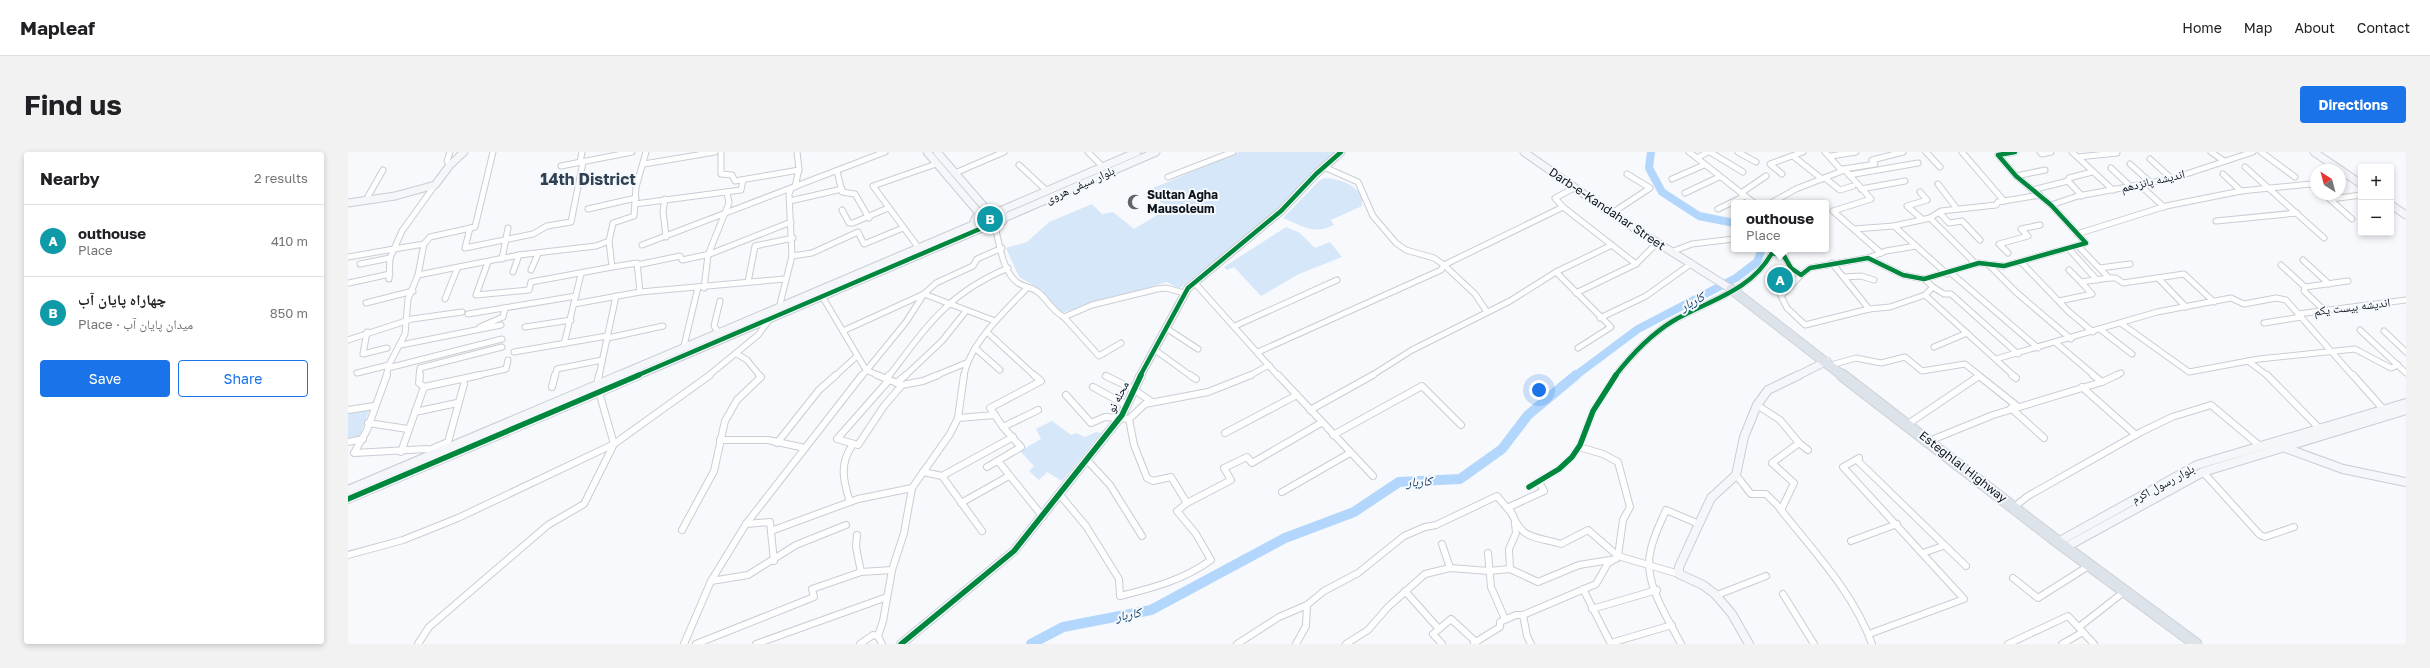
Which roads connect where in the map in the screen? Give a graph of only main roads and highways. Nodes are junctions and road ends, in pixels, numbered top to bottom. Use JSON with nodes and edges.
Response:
{"nodes":[{"id":1,"x":1733,"y":290,"type":"road end"},
{"id":2,"x":2196,"y":644,"type":"edge"}],
"edges":[{"from":1,"to":2,"type":"highway","name":"Esteghlal Highway"}]}
